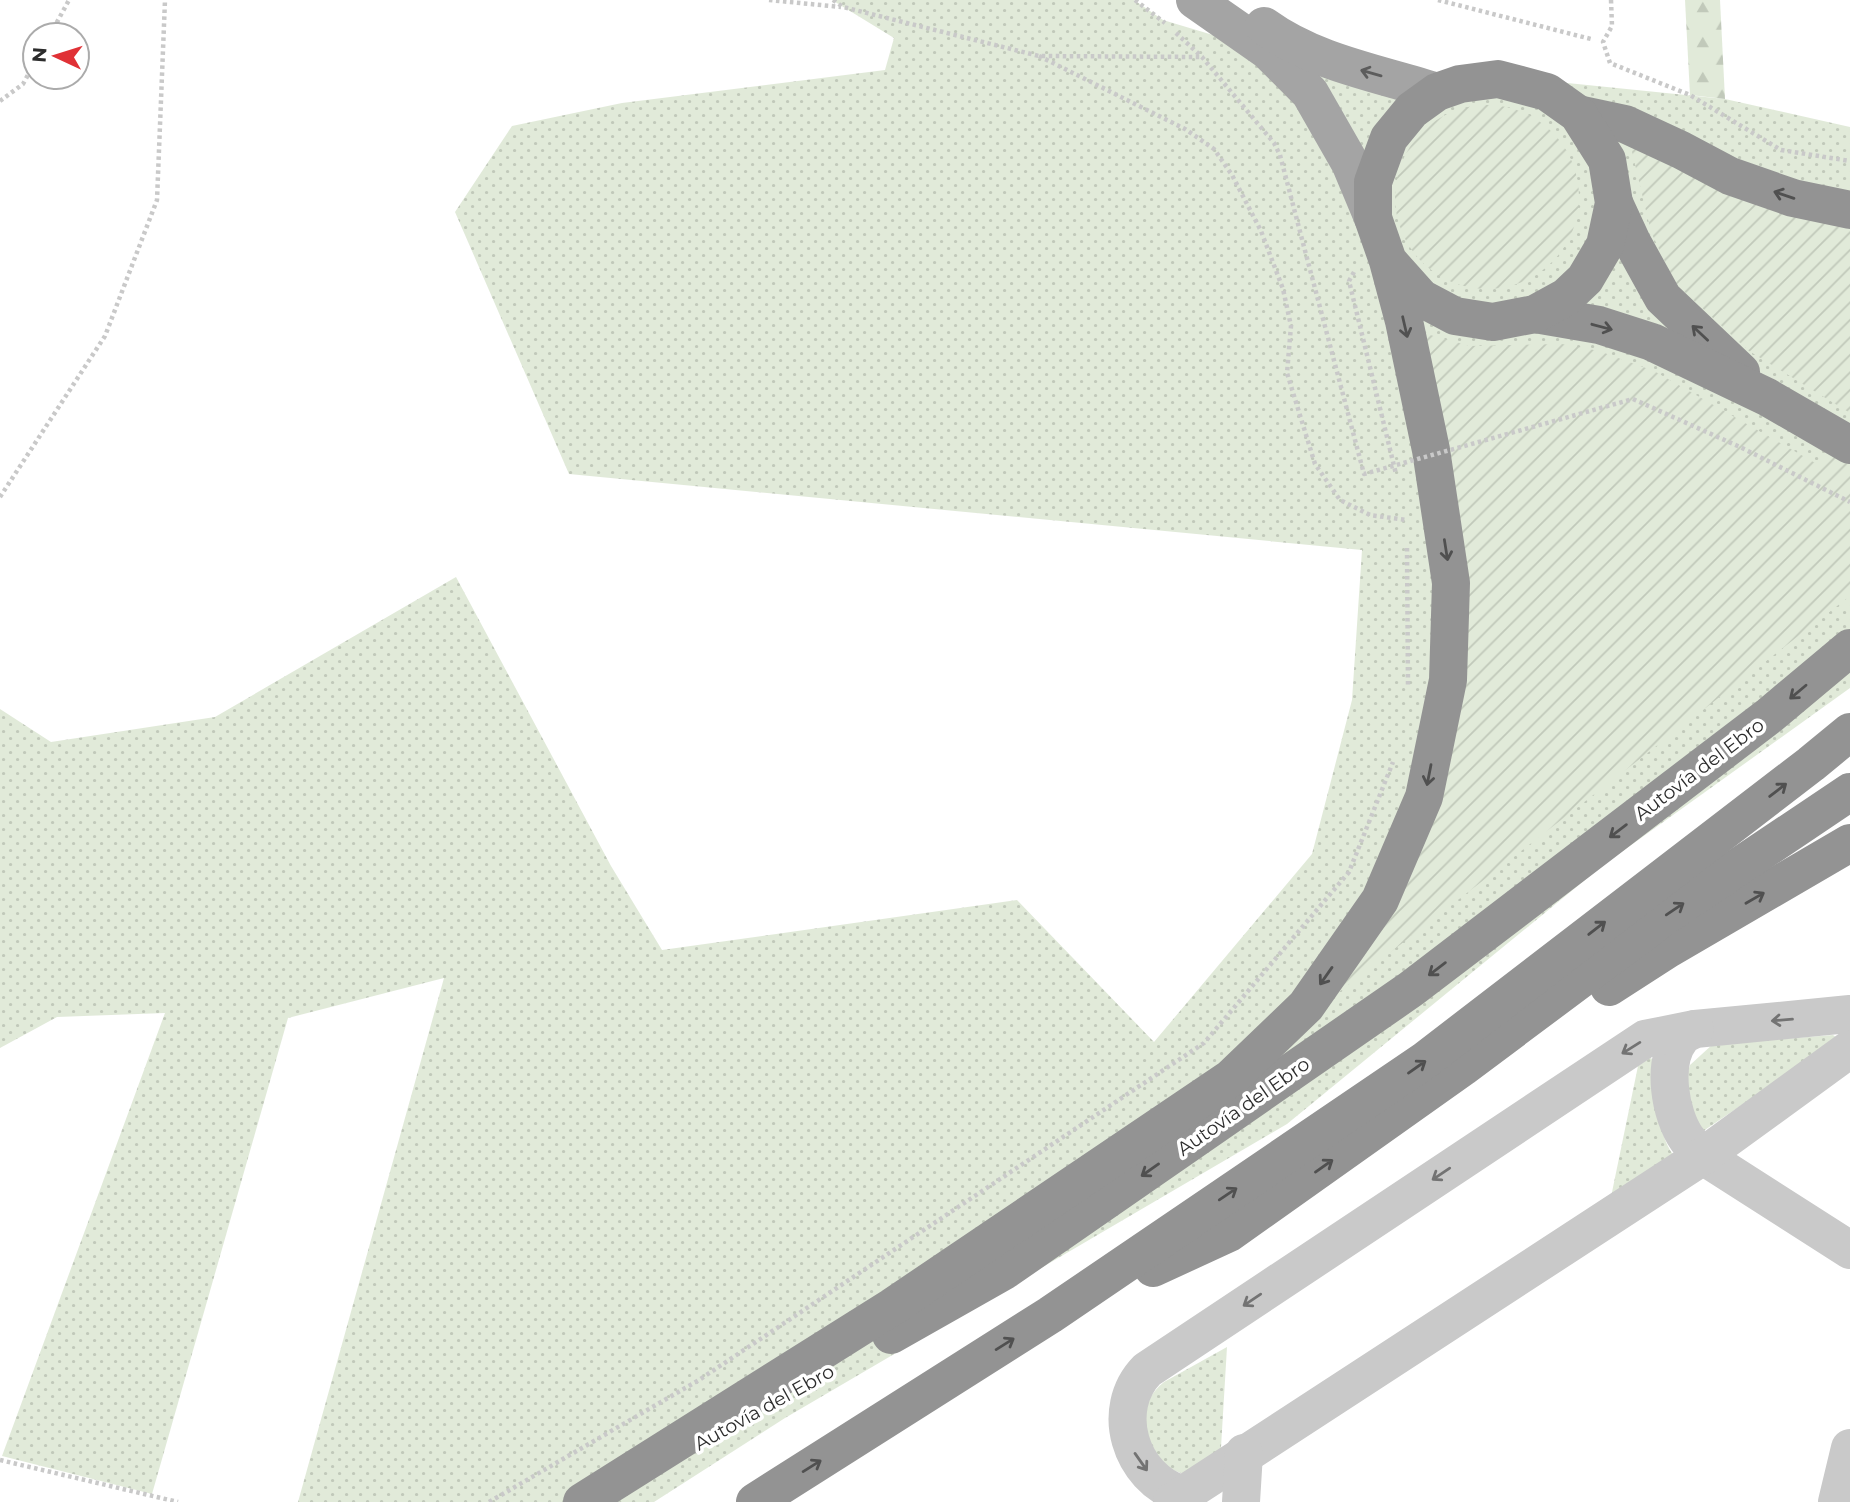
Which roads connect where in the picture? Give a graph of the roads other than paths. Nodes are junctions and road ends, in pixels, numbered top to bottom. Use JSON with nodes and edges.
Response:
{"nodes":[{"id":1,"x":1195,"y":0,"type":"edge"},
{"id":2,"x":1227,"y":0,"type":"edge"},
{"id":3,"x":1437,"y":92,"type":"junction"},
{"id":4,"x":1578,"y":114,"type":"junction"},
{"id":5,"x":1614,"y":203,"type":"junction"},
{"id":6,"x":1850,"y":211,"type":"edge"},
{"id":7,"x":1379,"y":236,"type":"junction"},
{"id":8,"x":1535,"y":314,"type":"junction"},
{"id":9,"x":1767,"y":397,"type":"junction"},
{"id":10,"x":1850,"y":445,"type":"edge"},
{"id":11,"x":1850,"y":648,"type":"edge"},
{"id":12,"x":1850,"y":732,"type":"edge"},
{"id":13,"x":1850,"y":792,"type":"edge"},
{"id":14,"x":1850,"y":843,"type":"edge"},
{"id":15,"x":1850,"y":1014,"type":"edge"},
{"id":16,"x":1695,"y":1029,"type":"junction"},
{"id":17,"x":1850,"y":1049,"type":"edge"},
{"id":18,"x":1463,"y":1067,"type":"junction"},
{"id":19,"x":1703,"y":1156,"type":"junction"},
{"id":20,"x":1850,"y":1250,"type":"edge"},
{"id":21,"x":1050,"y":1315,"type":"junction"},
{"id":22,"x":1850,"y":1448,"type":"edge"},
{"id":23,"x":1244,"y":1453,"type":"junction"},
{"id":24,"x":1177,"y":1498,"type":"edge"},
{"id":25,"x":582,"y":1502,"type":"edge"},
{"id":26,"x":595,"y":1502,"type":"edge"},
{"id":27,"x":755,"y":1502,"type":"edge"},
{"id":28,"x":1241,"y":1502,"type":"edge"},
{"id":29,"x":1837,"y":1502,"type":"edge"}],
"edges":[{"from":1,"to":7,"type":"main road"},
{"from":3,"to":2,"type":"main road","one_way":true},
{"from":3,"to":4,"type":"highway"},
{"from":3,"to":7,"type":"highway"},
{"from":4,"to":5,"type":"highway"},
{"from":6,"to":4,"type":"highway","one_way":true},
{"from":5,"to":8,"type":"highway"},
{"from":9,"to":5,"type":"highway","one_way":true},
{"from":7,"to":8,"type":"highway"},
{"from":7,"to":25,"type":"highway","one_way":true},
{"from":8,"to":9,"type":"highway","one_way":true},
{"from":9,"to":10,"type":"highway"},
{"from":11,"to":26,"type":"highway","name":"Autovía del Ebro","one_way":true},
{"from":21,"to":12,"type":"highway","one_way":true},
{"from":18,"to":13,"type":"highway","one_way":true},
{"from":18,"to":14,"type":"highway","one_way":true},
{"from":15,"to":16,"type":"lane","one_way":true},
{"from":16,"to":19,"type":"lane"},
{"from":16,"to":24,"type":"lane","one_way":true},
{"from":17,"to":19,"type":"lane"},
{"from":21,"to":18,"type":"highway","one_way":true},
{"from":19,"to":20,"type":"lane"},
{"from":19,"to":23,"type":"lane"},
{"from":27,"to":21,"type":"highway","one_way":true},
{"from":22,"to":29,"type":"lane"},
{"from":23,"to":24,"type":"lane"},
{"from":23,"to":28,"type":"lane"}]}
